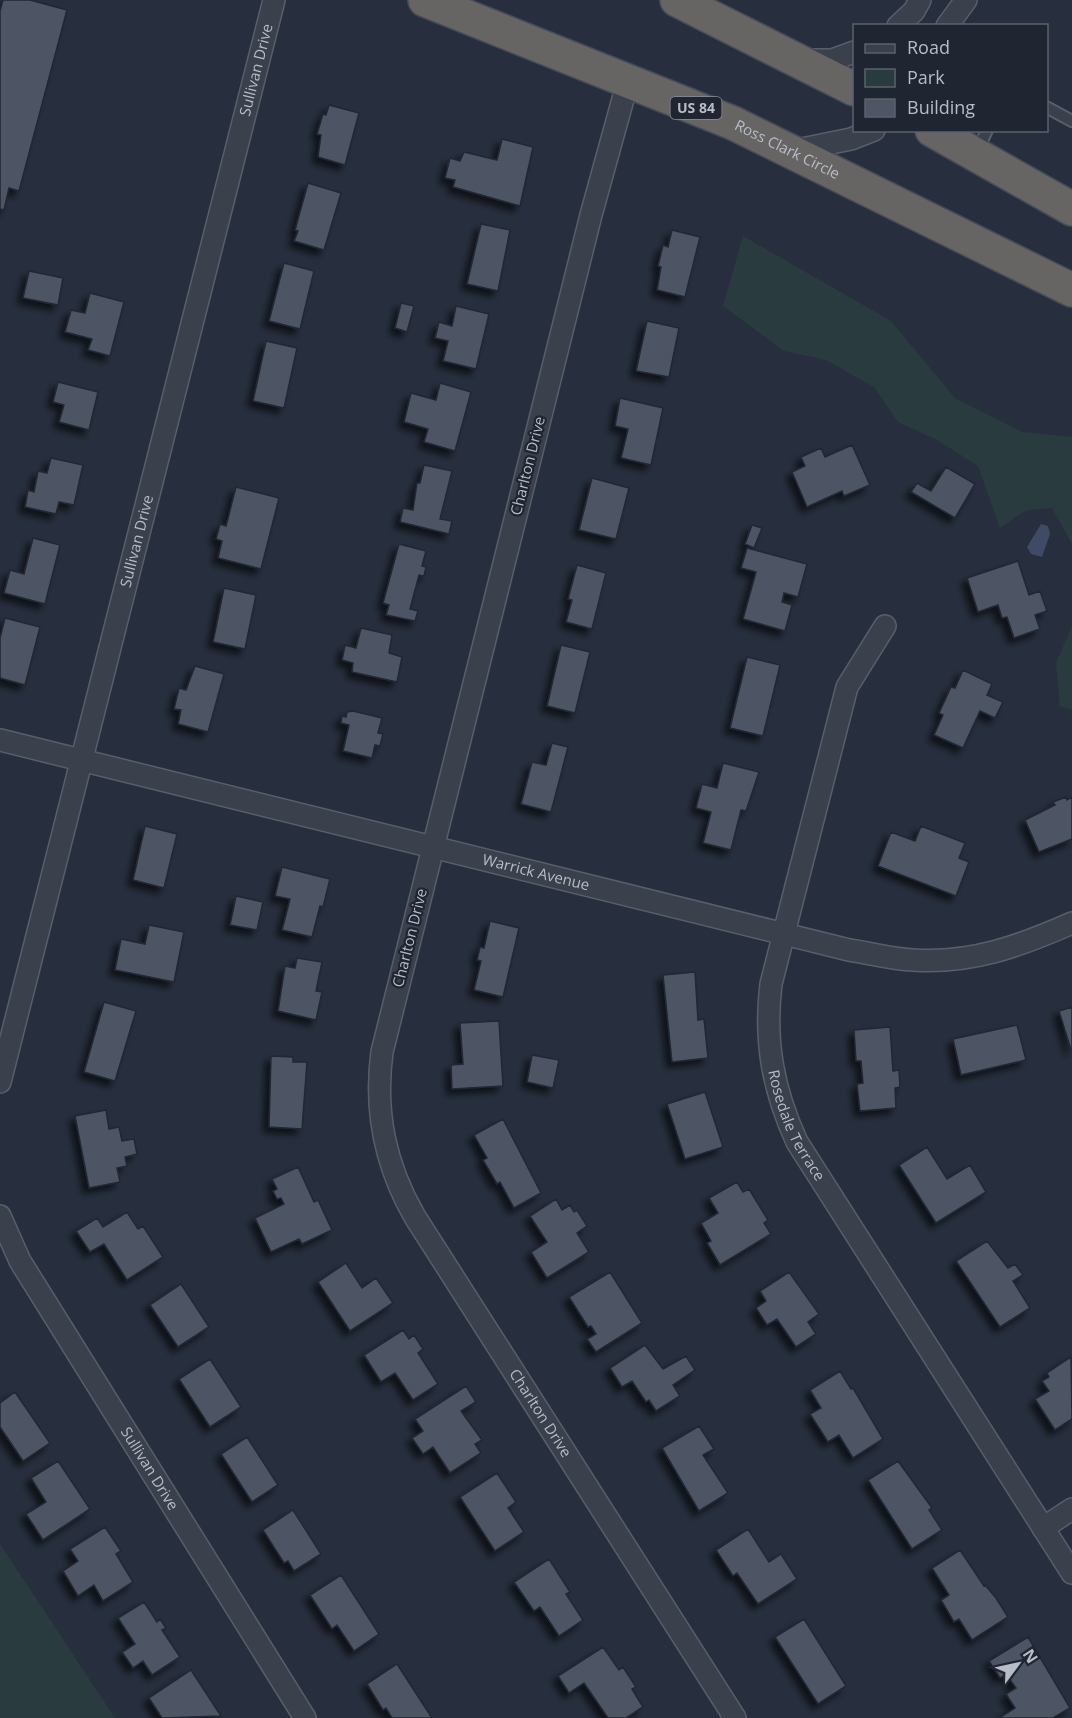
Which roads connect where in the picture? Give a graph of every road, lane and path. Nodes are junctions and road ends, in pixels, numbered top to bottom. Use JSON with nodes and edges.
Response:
{"nodes":[{"id":1,"x":274,"y":0,"type":"edge"},
{"id":2,"x":425,"y":0,"type":"edge"},
{"id":3,"x":677,"y":0,"type":"edge"},
{"id":4,"x":920,"y":0,"type":"edge"},
{"id":5,"x":966,"y":0,"type":"edge"},
{"id":6,"x":900,"y":24,"type":"edge"},
{"id":7,"x":948,"y":24,"type":"edge"},
{"id":8,"x":853,"y":53,"type":"edge"},
{"id":9,"x":800,"y":60,"type":"junction"},
{"id":10,"x":628,"y":81,"type":"junction"},
{"id":11,"x":853,"y":88,"type":"edge"},
{"id":12,"x":1048,"y":108,"type":"edge"},
{"id":13,"x":1072,"y":121,"type":"edge"},
{"id":14,"x":869,"y":132,"type":"edge"},
{"id":15,"x":940,"y":132,"type":"edge"},
{"id":16,"x":981,"y":143,"type":"edge"},
{"id":17,"x":792,"y":151,"type":"junction"},
{"id":18,"x":1072,"y":209,"type":"edge"},
{"id":19,"x":1072,"y":290,"type":"edge"},
{"id":20,"x":885,"y":626,"type":"dead end"},
{"id":21,"x":0,"y":740,"type":"edge"},
{"id":22,"x":81,"y":760,"type":"junction"},
{"id":23,"x":432,"y":849,"type":"junction"},
{"id":24,"x":1072,"y":923,"type":"edge"},
{"id":25,"x":783,"y":935,"type":"junction"},
{"id":26,"x":0,"y":1082,"type":"edge"},
{"id":27,"x":0,"y":1216,"type":"edge"},
{"id":28,"x":1072,"y":1509,"type":"edge"},
{"id":29,"x":1043,"y":1528,"type":"junction"},
{"id":30,"x":1072,"y":1573,"type":"edge"},
{"id":31,"x":305,"y":1718,"type":"edge"},
{"id":32,"x":735,"y":1718,"type":"edge"}],
"edges":[{"from":1,"to":22,"type":"street","name":"Sullivan Drive"},
{"from":2,"to":10,"type":"highway","name":"Ross Clark Circle","number":"US 84"},
{"from":3,"to":9,"type":"highway"},
{"from":4,"to":6,"type":"street"},
{"from":5,"to":7,"type":"street"},
{"from":8,"to":9,"type":"street"},
{"from":9,"to":11,"type":"highway"},
{"from":10,"to":17,"type":"highway","name":"Ross Clark Circle","number":"US 84"},
{"from":10,"to":23,"type":"street","name":"Charlton Drive"},
{"from":12,"to":13,"type":"lane"},
{"from":14,"to":17,"type":"street"},
{"from":15,"to":16,"type":"highway"},
{"from":16,"to":18,"type":"highway"},
{"from":17,"to":19,"type":"highway","name":"Ross Clark Circle","number":"US 84"},
{"from":20,"to":25,"type":"street","name":"Rosedale Terrace"},
{"from":21,"to":22,"type":"street","name":"Warrick Avenue"},
{"from":22,"to":23,"type":"street","name":"Warrick Avenue"},
{"from":22,"to":26,"type":"street","name":"Sullivan Drive"},
{"from":23,"to":25,"type":"street","name":"Warrick Avenue"},
{"from":23,"to":32,"type":"street","name":"Charlton Drive"},
{"from":24,"to":25,"type":"street","name":"Warrick Avenue"},
{"from":25,"to":29,"type":"street","name":"Rosedale Terrace"},
{"from":27,"to":31,"type":"street","name":"Sullivan Drive"},
{"from":28,"to":29,"type":"street"},
{"from":29,"to":30,"type":"street","name":"Rosedale Terrace"}]}
